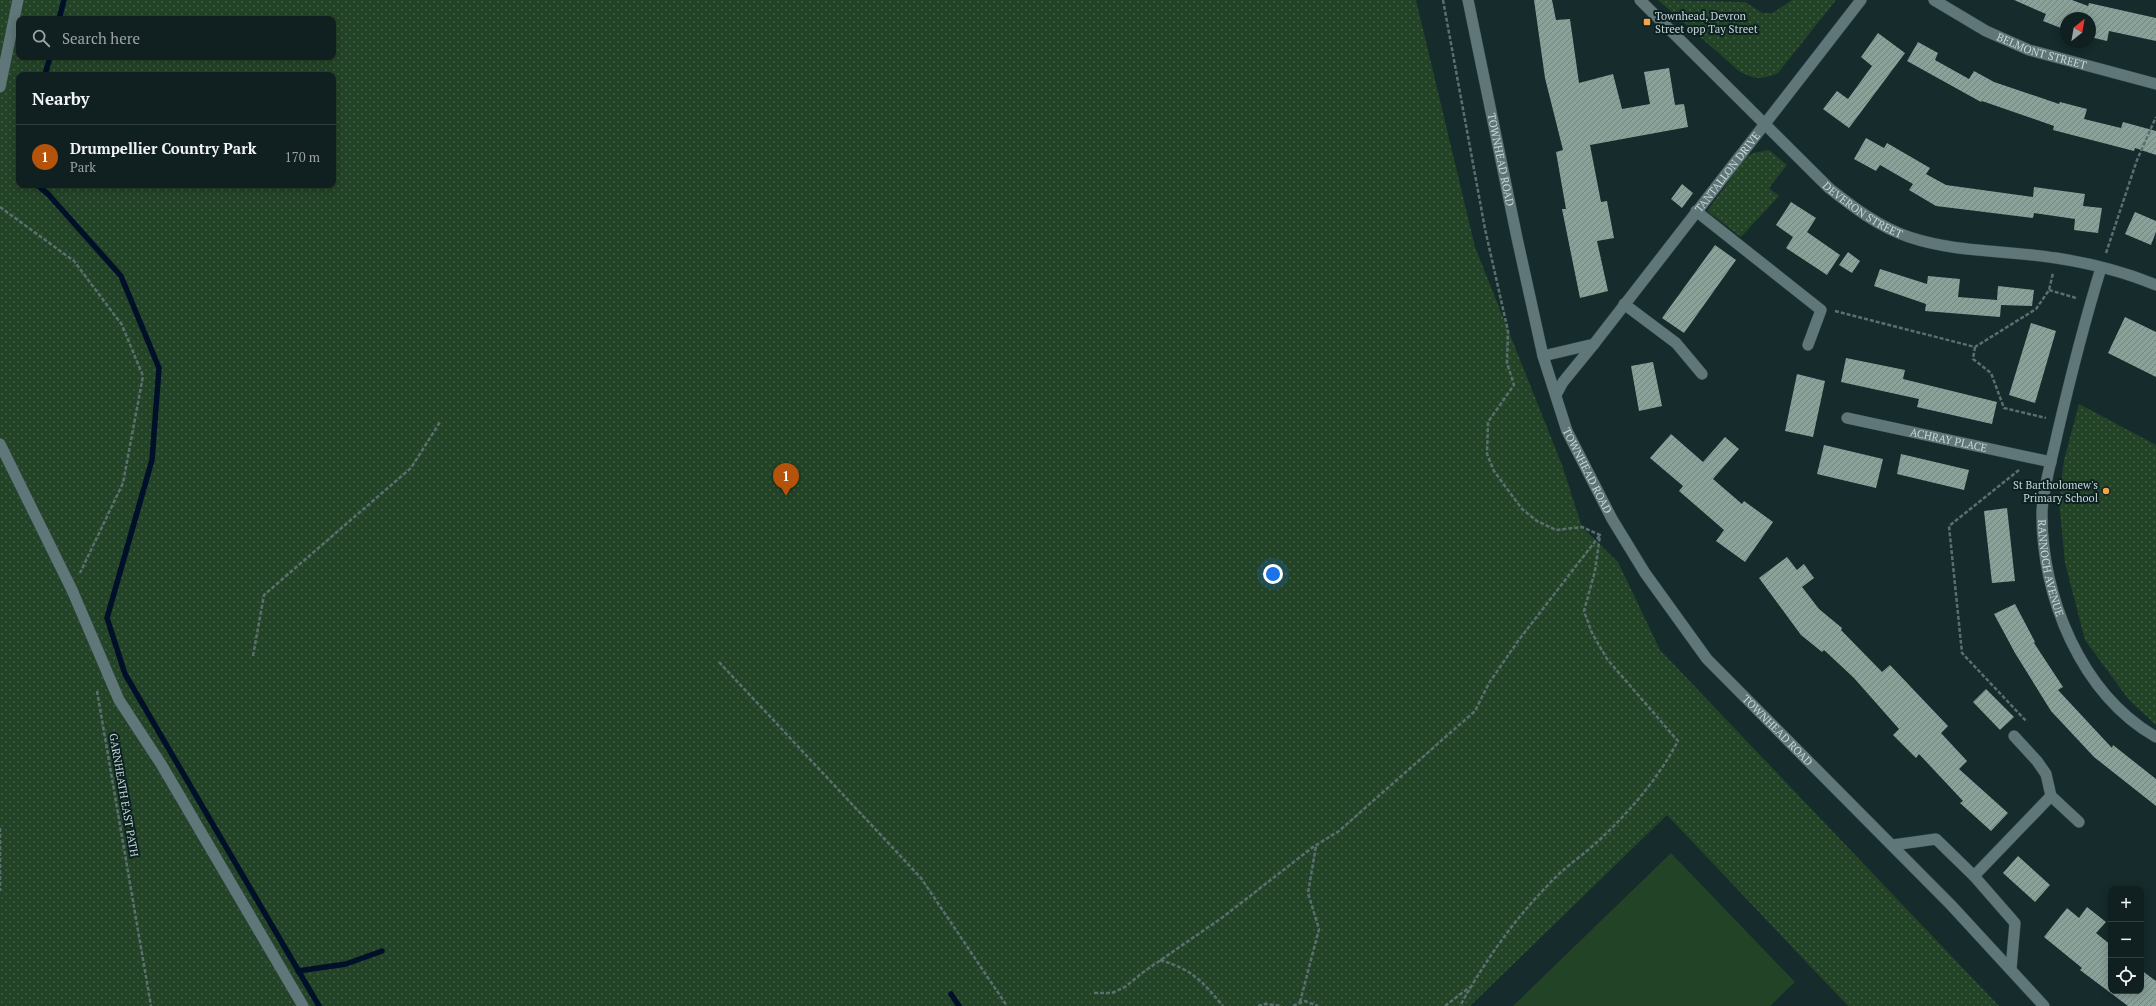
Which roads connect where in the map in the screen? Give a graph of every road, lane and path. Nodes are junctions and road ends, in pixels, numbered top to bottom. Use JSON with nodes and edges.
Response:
{"nodes":[{"id":1,"x":18,"y":0,"type":"edge"},
{"id":2,"x":1443,"y":0,"type":"edge"},
{"id":3,"x":1468,"y":0,"type":"edge"},
{"id":4,"x":1640,"y":0,"type":"edge"},
{"id":5,"x":1861,"y":0,"type":"edge"},
{"id":6,"x":1934,"y":0,"type":"edge"},
{"id":7,"x":2156,"y":84,"type":"edge"},
{"id":8,"x":0,"y":87,"type":"edge"},
{"id":9,"x":2156,"y":117,"type":"edge"},
{"id":10,"x":1764,"y":124,"type":"junction"},
{"id":11,"x":0,"y":207,"type":"edge"},
{"id":12,"x":1696,"y":211,"type":"junction"},
{"id":13,"x":2056,"y":258,"type":"junction"},
{"id":14,"x":2101,"y":268,"type":"junction"},
{"id":15,"x":2156,"y":285,"type":"edge"},
{"id":16,"x":2049,"y":290,"type":"junction"},
{"id":17,"x":2090,"y":302,"type":"junction"},
{"id":18,"x":1624,"y":304,"type":"junction"},
{"id":19,"x":1821,"y":310,"type":"junction"},
{"id":20,"x":1594,"y":344,"type":"junction"},
{"id":21,"x":1808,"y":345,"type":"dead end"},
{"id":22,"x":1975,"y":347,"type":"junction"},
{"id":23,"x":1543,"y":356,"type":"junction"},
{"id":24,"x":1702,"y":374,"type":"dead end"},
{"id":25,"x":1556,"y":395,"type":"junction"},
{"id":26,"x":1847,"y":418,"type":"dead end"},
{"id":27,"x":2060,"y":421,"type":"junction"},
{"id":28,"x":440,"y":422,"type":"dead end"},
{"id":29,"x":0,"y":444,"type":"edge"},
{"id":30,"x":2033,"y":458,"type":"junction"},
{"id":31,"x":2051,"y":462,"type":"junction"},
{"id":32,"x":1612,"y":518,"type":"junction"},
{"id":33,"x":1600,"y":535,"type":"junction"},
{"id":34,"x":72,"y":590,"type":"junction"},
{"id":35,"x":253,"y":656,"type":"dead end"},
{"id":36,"x":719,"y":662,"type":"dead end"},
{"id":37,"x":96,"y":686,"type":"dead end"},
{"id":38,"x":2027,"y":722,"type":"dead end"},
{"id":39,"x":2014,"y":736,"type":"dead end"},
{"id":40,"x":2156,"y":737,"type":"edge"},
{"id":41,"x":2052,"y":796,"type":"junction"},
{"id":42,"x":2079,"y":822,"type":"dead end"},
{"id":43,"x":0,"y":828,"type":"edge"},
{"id":44,"x":1316,"y":845,"type":"junction"},
{"id":45,"x":1893,"y":845,"type":"junction"},
{"id":46,"x":1974,"y":876,"type":"junction"},
{"id":47,"x":0,"y":891,"type":"edge"},
{"id":48,"x":1160,"y":960,"type":"junction"},
{"id":49,"x":2011,"y":969,"type":"junction"},
{"id":50,"x":1472,"y":984,"type":"junction"},
{"id":51,"x":1094,"y":993,"type":"dead end"},
{"id":52,"x":1300,"y":1002,"type":"junction"},
{"id":53,"x":152,"y":1006,"type":"edge"},
{"id":54,"x":303,"y":1006,"type":"edge"},
{"id":55,"x":1006,"y":1006,"type":"edge"},
{"id":56,"x":1222,"y":1006,"type":"edge"},
{"id":57,"x":1258,"y":1006,"type":"edge"},
{"id":58,"x":1282,"y":1006,"type":"edge"},
{"id":59,"x":1293,"y":1006,"type":"edge"},
{"id":60,"x":1318,"y":1006,"type":"edge"},
{"id":61,"x":1445,"y":1006,"type":"edge"},
{"id":62,"x":1460,"y":1006,"type":"edge"},
{"id":63,"x":2044,"y":1006,"type":"edge"}],
"edges":[{"from":1,"to":8,"type":"street"},
{"from":2,"to":33,"type":"path"},
{"from":3,"to":23,"type":"street","name":"TOWNHEAD ROAD"},
{"from":4,"to":10,"type":"street","name":"DEVERON STREET"},
{"from":5,"to":10,"type":"street","name":"TANTALLON DRIVE"},
{"from":6,"to":7,"type":"street","name":"BELMONT STREET"},
{"from":9,"to":14,"type":"path"},
{"from":10,"to":12,"type":"street","name":"TANTALLON DRIVE"},
{"from":10,"to":13,"type":"street","name":"DEVERON STREET"},
{"from":11,"to":34,"type":"path"},
{"from":12,"to":18,"type":"street","name":"TANTALLON DRIVE"},
{"from":12,"to":19,"type":"street"},
{"from":13,"to":14,"type":"street","name":"DEVERON STREET"},
{"from":13,"to":16,"type":"path"},
{"from":14,"to":15,"type":"street","name":"DEVERON STREET"},
{"from":14,"to":17,"type":"street","name":"RANNOCH AVENUE"},
{"from":16,"to":17,"type":"path"},
{"from":16,"to":22,"type":"path"},
{"from":17,"to":27,"type":"street","name":"RANNOCH AVENUE"},
{"from":18,"to":20,"type":"street","name":"TANTALLON DRIVE"},
{"from":18,"to":24,"type":"street"},
{"from":19,"to":21,"type":"street"},
{"from":19,"to":22,"type":"path"},
{"from":20,"to":23,"type":"street"},
{"from":20,"to":25,"type":"street","name":"TANTALLON DRIVE"},
{"from":22,"to":27,"type":"path"},
{"from":23,"to":25,"type":"street","name":"TOWNHEAD ROAD"},
{"from":25,"to":32,"type":"street","name":"TOWNHEAD ROAD"},
{"from":26,"to":30,"type":"street","name":"ACHRAY PLACE"},
{"from":27,"to":31,"type":"street","name":"RANNOCH AVENUE"},
{"from":28,"to":35,"type":"path"},
{"from":29,"to":34,"type":"street"},
{"from":30,"to":31,"type":"street","name":"ACHRAY PLACE"},
{"from":30,"to":38,"type":"path"},
{"from":31,"to":40,"type":"street","name":"RANNOCH AVENUE"},
{"from":32,"to":33,"type":"path"},
{"from":32,"to":45,"type":"street","name":"TOWNHEAD ROAD"},
{"from":33,"to":44,"type":"path"},
{"from":33,"to":50,"type":"path"},
{"from":34,"to":54,"type":"street"},
{"from":36,"to":55,"type":"path"},
{"from":37,"to":53,"type":"path","name":"GARNHEATH EAST PATH"},
{"from":39,"to":41,"type":"street"},
{"from":41,"to":42,"type":"street"},
{"from":41,"to":46,"type":"street"},
{"from":43,"to":47,"type":"path"},
{"from":44,"to":48,"type":"path"},
{"from":44,"to":52,"type":"path"},
{"from":45,"to":46,"type":"street"},
{"from":45,"to":49,"type":"street","name":"TOWNHEAD ROAD"},
{"from":46,"to":49,"type":"street"},
{"from":48,"to":51,"type":"path"},
{"from":48,"to":56,"type":"path"},
{"from":49,"to":63,"type":"street","name":"TOWNHEAD ROAD"},
{"from":50,"to":61,"type":"path"},
{"from":50,"to":62,"type":"path"},
{"from":52,"to":59,"type":"path"},
{"from":52,"to":60,"type":"path"},
{"from":57,"to":58,"type":"path"}]}
